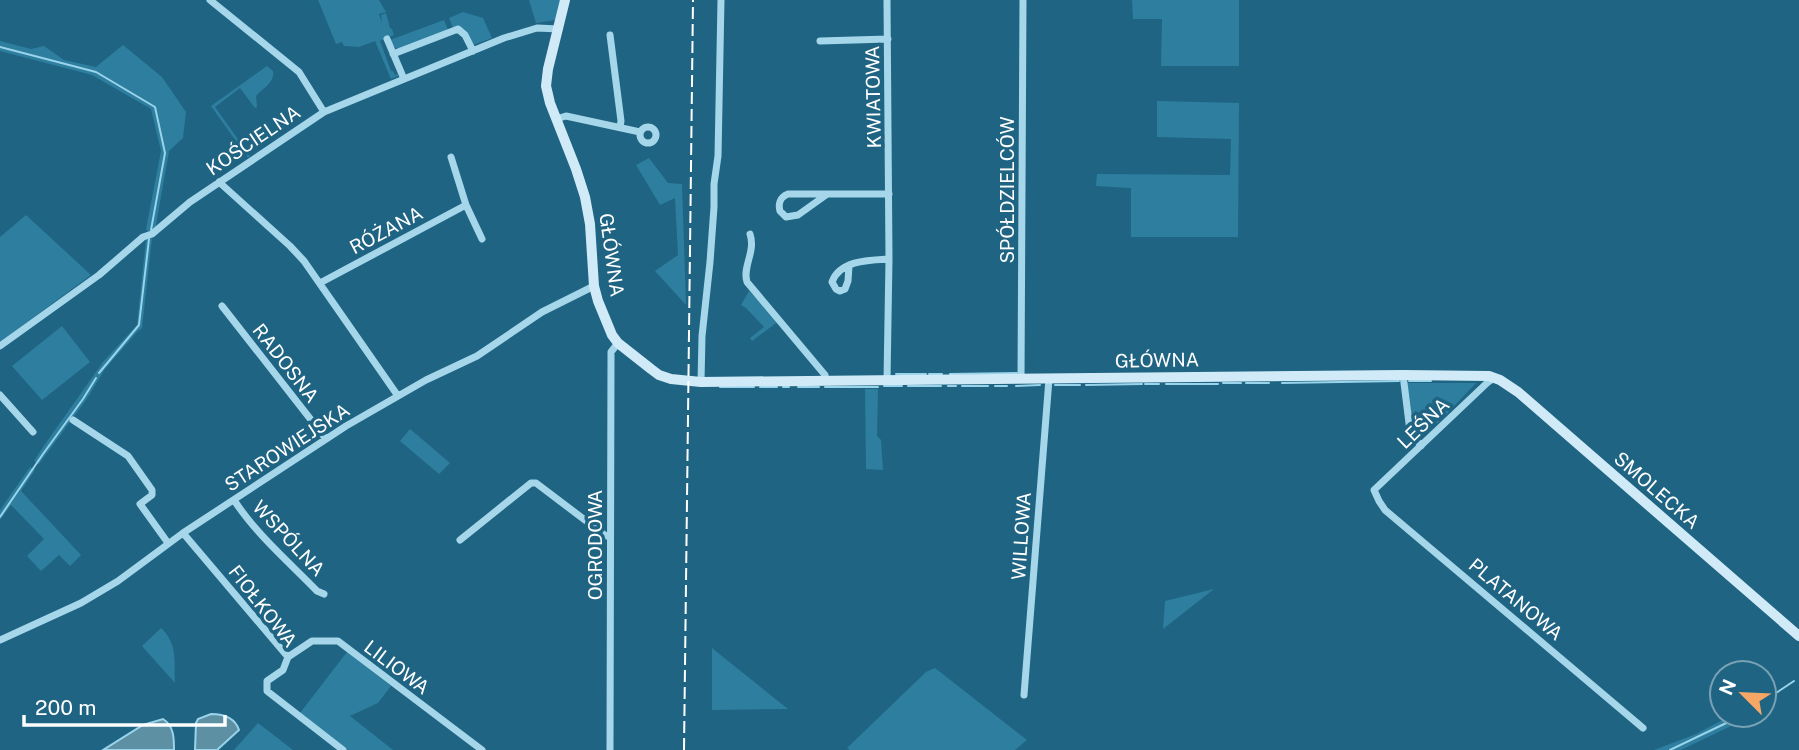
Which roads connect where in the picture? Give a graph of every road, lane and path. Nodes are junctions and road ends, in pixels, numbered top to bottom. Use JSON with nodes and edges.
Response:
{"nodes":[{"id":1,"x":210,"y":0,"type":"edge"},
{"id":2,"x":565,"y":0,"type":"edge"},
{"id":3,"x":721,"y":0,"type":"edge"},
{"id":4,"x":887,"y":0,"type":"edge"},
{"id":5,"x":1023,"y":0,"type":"edge"},
{"id":6,"x":559,"y":29,"type":"junction"},
{"id":7,"x":610,"y":35,"type":"dead end"},
{"id":8,"x":387,"y":39,"type":"dead end"},
{"id":9,"x":888,"y":39,"type":"junction"},
{"id":10,"x":820,"y":41,"type":"dead end"},
{"id":11,"x":473,"y":51,"type":"junction"},
{"id":12,"x":393,"y":54,"type":"junction"},
{"id":13,"x":404,"y":79,"type":"junction"},
{"id":14,"x":324,"y":112,"type":"junction"},
{"id":15,"x":556,"y":119,"type":"junction"},
{"id":16,"x":620,"y":127,"type":"junction"},
{"id":17,"x":640,"y":132,"type":"dead end"},
{"id":18,"x":452,"y":157,"type":"dead end"},
{"id":19,"x":219,"y":182,"type":"junction"},
{"id":20,"x":889,"y":194,"type":"junction"},
{"id":21,"x":827,"y":195,"type":"junction"},
{"id":22,"x":466,"y":205,"type":"junction"},
{"id":23,"x":750,"y":234,"type":"dead end"},
{"id":24,"x":482,"y":239,"type":"dead end"},
{"id":25,"x":889,"y":259,"type":"junction"},
{"id":26,"x":849,"y":266,"type":"dead end"},
{"id":27,"x":320,"y":283,"type":"junction"},
{"id":28,"x":594,"y":286,"type":"junction"},
{"id":29,"x":222,"y":306,"type":"dead end"},
{"id":30,"x":618,"y":342,"type":"junction"},
{"id":31,"x":0,"y":346,"type":"edge"},
{"id":32,"x":1403,"y":375,"type":"junction"},
{"id":33,"x":1491,"y":377,"type":"junction"},
{"id":34,"x":1021,"y":379,"type":"junction"},
{"id":35,"x":1049,"y":379,"type":"junction"},
{"id":36,"x":887,"y":380,"type":"junction"},
{"id":37,"x":826,"y":381,"type":"junction"},
{"id":38,"x":701,"y":382,"type":"junction"},
{"id":39,"x":0,"y":395,"type":"edge"},
{"id":40,"x":398,"y":396,"type":"junction"},
{"id":41,"x":73,"y":420,"type":"dead end"},
{"id":42,"x":33,"y":432,"type":"dead end"},
{"id":43,"x":326,"y":439,"type":"junction"},
{"id":44,"x":1421,"y":446,"type":"junction"},
{"id":45,"x":1374,"y":490,"type":"joint"},
{"id":46,"x":234,"y":500,"type":"junction"},
{"id":47,"x":183,"y":533,"type":"junction"},
{"id":48,"x":610,"y":536,"type":"junction"},
{"id":49,"x":460,"y":540,"type":"dead end"},
{"id":50,"x":168,"y":543,"type":"junction"},
{"id":51,"x":324,"y":594,"type":"dead end"},
{"id":52,"x":1799,"y":636,"type":"edge"},
{"id":53,"x":0,"y":640,"type":"edge"},
{"id":54,"x":288,"y":657,"type":"junction"},
{"id":55,"x":1024,"y":695,"type":"dead end"},
{"id":56,"x":1643,"y":727,"type":"dead end"},
{"id":57,"x":342,"y":750,"type":"edge"},
{"id":58,"x":482,"y":750,"type":"edge"},
{"id":59,"x":610,"y":750,"type":"edge"}],
"edges":[{"from":1,"to":14,"type":"street"},
{"from":2,"to":6,"type":"street","name":"GŁÓWNA"},
{"from":3,"to":38,"type":"street"},
{"from":4,"to":9,"type":"street","name":"KWIATOWA"},
{"from":5,"to":34,"type":"street","name":"SPÓŁDZIELCÓW"},
{"from":6,"to":11,"type":"street","name":"KOŚCIELNA"},
{"from":6,"to":15,"type":"street","name":"GŁÓWNA"},
{"from":7,"to":16,"type":"street"},
{"from":8,"to":12,"type":"street"},
{"from":9,"to":10,"type":"street"},
{"from":9,"to":20,"type":"street","name":"KWIATOWA"},
{"from":11,"to":12,"type":"street"},
{"from":11,"to":13,"type":"street","name":"KOŚCIELNA"},
{"from":12,"to":13,"type":"street"},
{"from":13,"to":14,"type":"street","name":"KOŚCIELNA"},
{"from":14,"to":19,"type":"street","name":"KOŚCIELNA"},
{"from":15,"to":16,"type":"street"},
{"from":15,"to":28,"type":"street","name":"GŁÓWNA"},
{"from":16,"to":17,"type":"street"},
{"from":18,"to":22,"type":"street"},
{"from":19,"to":27,"type":"street"},
{"from":19,"to":31,"type":"street","name":"KOŚCIELNA"},
{"from":20,"to":21,"type":"street"},
{"from":20,"to":25,"type":"street","name":"KWIATOWA"},
{"from":21,"to":21,"type":"street"},
{"from":22,"to":24,"type":"street"},
{"from":22,"to":27,"type":"street","name":"RÓŻANA"},
{"from":23,"to":37,"type":"street"},
{"from":25,"to":26,"type":"street"},
{"from":25,"to":36,"type":"street","name":"KWIATOWA"},
{"from":27,"to":40,"type":"street"},
{"from":28,"to":30,"type":"street","name":"GŁÓWNA"},
{"from":28,"to":40,"type":"street","name":"STAROWIEJSKA"},
{"from":29,"to":43,"type":"street","name":"RADOSNA"},
{"from":30,"to":38,"type":"street","name":"GŁÓWNA"},
{"from":30,"to":48,"type":"street","name":"OGRODOWA"},
{"from":32,"to":33,"type":"street","name":"GŁÓWNA"},
{"from":32,"to":35,"type":"street","name":"GŁÓWNA"},
{"from":32,"to":44,"type":"street"},
{"from":33,"to":44,"type":"street","name":"LEŚNA"},
{"from":33,"to":52,"type":"street","name":"SMOLECKA"},
{"from":34,"to":35,"type":"street","name":"GŁÓWNA"},
{"from":34,"to":36,"type":"street","name":"GŁÓWNA"},
{"from":35,"to":55,"type":"street","name":"WILLOWA"},
{"from":36,"to":37,"type":"street","name":"GŁÓWNA"},
{"from":37,"to":38,"type":"street","name":"GŁÓWNA"},
{"from":39,"to":42,"type":"street"},
{"from":40,"to":43,"type":"street","name":"STAROWIEJSKA"},
{"from":41,"to":50,"type":"street"},
{"from":43,"to":46,"type":"street","name":"STAROWIEJSKA"},
{"from":44,"to":45,"type":"street","name":"LEŚNA"},
{"from":45,"to":56,"type":"street","name":"PLATANOWA"},
{"from":46,"to":47,"type":"street","name":"STAROWIEJSKA"},
{"from":46,"to":51,"type":"street","name":"WSPÓLNA"},
{"from":47,"to":50,"type":"street","name":"STAROWIEJSKA"},
{"from":47,"to":54,"type":"street","name":"FIOŁKOWA"},
{"from":48,"to":49,"type":"street"},
{"from":48,"to":59,"type":"street","name":"OGRODOWA"},
{"from":50,"to":53,"type":"street","name":"STAROWIEJSKA"},
{"from":54,"to":57,"type":"street","name":"FIOŁKOWA"},
{"from":54,"to":58,"type":"street","name":"LILIOWA"}]}
